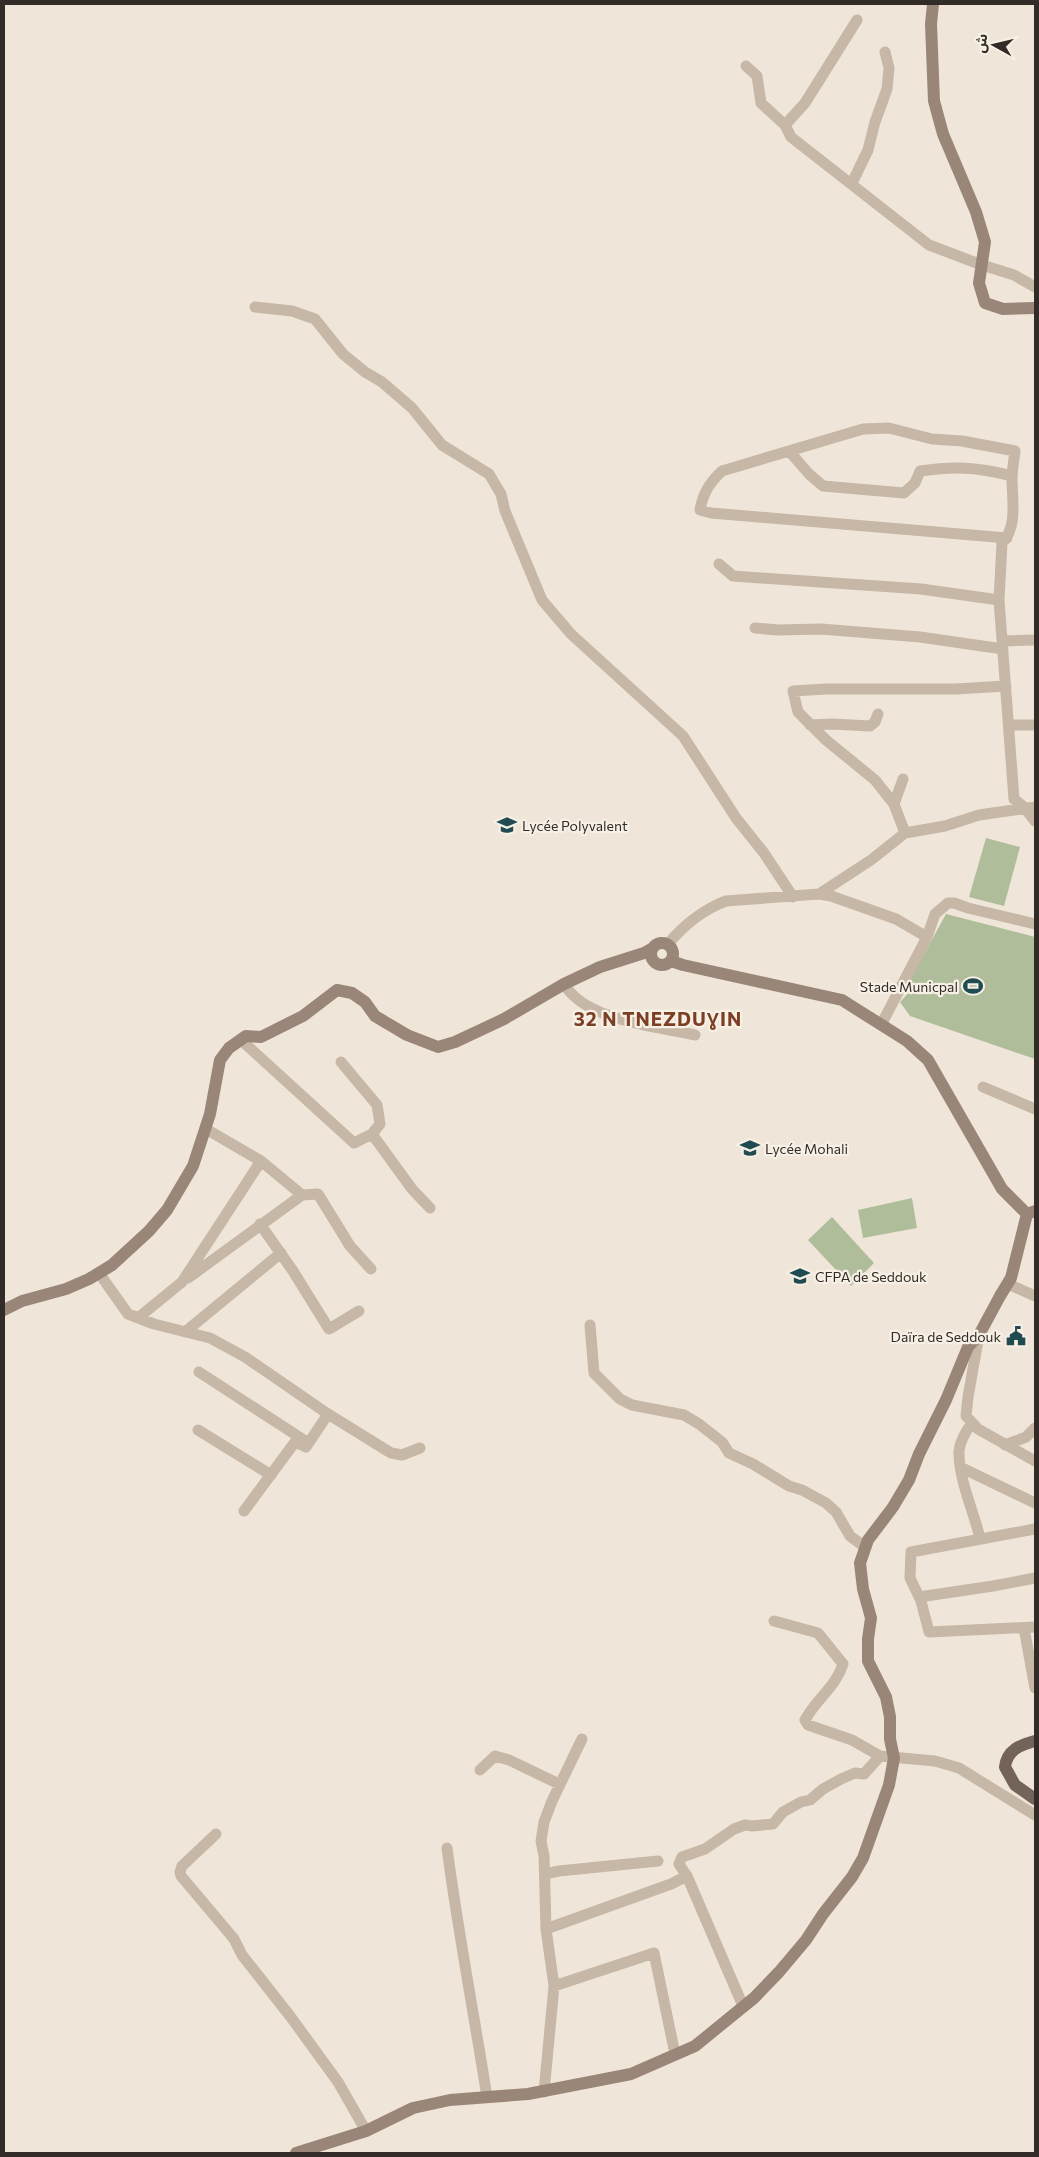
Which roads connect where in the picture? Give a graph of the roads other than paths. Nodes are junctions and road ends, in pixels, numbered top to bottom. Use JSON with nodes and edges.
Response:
{"nodes":[{"id":1,"x":933,"y":4,"type":"edge"},
{"id":2,"x":857,"y":20,"type":"dead end"},
{"id":3,"x":885,"y":52,"type":"dead end"},
{"id":4,"x":746,"y":66,"type":"dead end"},
{"id":5,"x":785,"y":125,"type":"junction"},
{"id":6,"x":852,"y":183,"type":"junction"},
{"id":7,"x":982,"y":265,"type":"junction"},
{"id":8,"x":1035,"y":287,"type":"edge"},
{"id":9,"x":254,"y":307,"type":"dead end"},
{"id":10,"x":1035,"y":308,"type":"edge"},
{"id":11,"x":789,"y":450,"type":"junction"},
{"id":12,"x":1012,"y":476,"type":"junction"},
{"id":13,"x":1007,"y":538,"type":"junction"},
{"id":14,"x":720,"y":564,"type":"dead end"},
{"id":15,"x":1000,"y":600,"type":"junction"},
{"id":16,"x":755,"y":628,"type":"dead end"},
{"id":17,"x":1035,"y":640,"type":"edge"},
{"id":18,"x":1003,"y":645,"type":"junction"},
{"id":19,"x":1006,"y":686,"type":"junction"},
{"id":20,"x":878,"y":714,"type":"dead end"},
{"id":21,"x":810,"y":725,"type":"junction"},
{"id":22,"x":1009,"y":725,"type":"junction"},
{"id":23,"x":1035,"y":725,"type":"edge"},
{"id":24,"x":903,"y":778,"type":"dead end"},
{"id":25,"x":894,"y":804,"type":"junction"},
{"id":26,"x":1030,"y":807,"type":"edge"},
{"id":27,"x":1035,"y":821,"type":"edge"},
{"id":28,"x":905,"y":833,"type":"junction"},
{"id":29,"x":819,"y":894,"type":"junction"},
{"id":30,"x":793,"y":897,"type":"junction"},
{"id":31,"x":1035,"y":924,"type":"edge"},
{"id":32,"x":927,"y":937,"type":"junction"},
{"id":33,"x":668,"y":944,"type":"junction"},
{"id":34,"x":653,"y":954,"type":"junction"},
{"id":35,"x":671,"y":961,"type":"junction"},
{"id":36,"x":564,"y":984,"type":"junction"},
{"id":37,"x":881,"y":1025,"type":"junction"},
{"id":38,"x":695,"y":1035,"type":"dead end"},
{"id":39,"x":241,"y":1040,"type":"junction"},
{"id":40,"x":341,"y":1062,"type":"dead end"},
{"id":41,"x":983,"y":1087,"type":"dead end"},
{"id":42,"x":1035,"y":1109,"type":"edge"},
{"id":43,"x":206,"y":1129,"type":"junction"},
{"id":44,"x":372,"y":1134,"type":"junction"},
{"id":45,"x":261,"y":1161,"type":"junction"},
{"id":46,"x":302,"y":1195,"type":"junction"},
{"id":47,"x":430,"y":1208,"type":"dead end"},
{"id":48,"x":1031,"y":1213,"type":"edge"},
{"id":49,"x":260,"y":1224,"type":"junction"},
{"id":50,"x":281,"y":1253,"type":"junction"},
{"id":51,"x":371,"y":1269,"type":"dead end"},
{"id":52,"x":99,"y":1273,"type":"junction"},
{"id":53,"x":182,"y":1282,"type":"junction"},
{"id":54,"x":1008,"y":1284,"type":"junction"},
{"id":55,"x":1035,"y":1296,"type":"edge"},
{"id":56,"x":4,"y":1310,"type":"edge"},
{"id":57,"x":359,"y":1311,"type":"dead end"},
{"id":58,"x":138,"y":1318,"type":"junction"},
{"id":59,"x":590,"y":1325,"type":"dead end"},
{"id":60,"x":185,"y":1332,"type":"junction"},
{"id":61,"x":979,"y":1335,"type":"junction"},
{"id":62,"x":199,"y":1372,"type":"dead end"},
{"id":63,"x":328,"y":1414,"type":"junction"},
{"id":64,"x":972,"y":1423,"type":"junction"},
{"id":65,"x":1035,"y":1428,"type":"edge"},
{"id":66,"x":198,"y":1430,"type":"dead end"},
{"id":67,"x":309,"y":1443,"type":"junction"},
{"id":68,"x":1005,"y":1445,"type":"junction"},
{"id":69,"x":420,"y":1448,"type":"dead end"},
{"id":70,"x":1035,"y":1461,"type":"edge"},
{"id":71,"x":962,"y":1468,"type":"junction"},
{"id":72,"x":271,"y":1475,"type":"junction"},
{"id":73,"x":1035,"y":1503,"type":"edge"},
{"id":74,"x":244,"y":1511,"type":"dead end"},
{"id":75,"x":1035,"y":1529,"type":"edge"},
{"id":76,"x":980,"y":1538,"type":"junction"},
{"id":77,"x":865,"y":1548,"type":"junction"},
{"id":78,"x":1035,"y":1578,"type":"edge"},
{"id":79,"x":919,"y":1597,"type":"junction"},
{"id":80,"x":774,"y":1621,"type":"dead end"},
{"id":81,"x":1030,"y":1627,"type":"edge"},
{"id":82,"x":1035,"y":1688,"type":"edge"},
{"id":83,"x":582,"y":1739,"type":"dead end"},
{"id":84,"x":1035,"y":1741,"type":"edge"},
{"id":85,"x":880,"y":1756,"type":"junction"},
{"id":86,"x":894,"y":1758,"type":"junction"},
{"id":87,"x":480,"y":1770,"type":"dead end"},
{"id":88,"x":560,"y":1784,"type":"junction"},
{"id":89,"x":1035,"y":1799,"type":"edge"},
{"id":90,"x":1035,"y":1815,"type":"edge"},
{"id":91,"x":216,"y":1834,"type":"dead end"},
{"id":92,"x":447,"y":1848,"type":"dead end"},
{"id":93,"x":658,"y":1861,"type":"dead end"},
{"id":94,"x":545,"y":1874,"type":"junction"},
{"id":95,"x":687,"y":1876,"type":"junction"},
{"id":96,"x":546,"y":1929,"type":"junction"},
{"id":97,"x":554,"y":1986,"type":"junction"},
{"id":98,"x":744,"y":2006,"type":"junction"},
{"id":99,"x":675,"y":2054,"type":"junction"},
{"id":100,"x":544,"y":2092,"type":"junction"},
{"id":101,"x":487,"y":2098,"type":"junction"},
{"id":102,"x":366,"y":2131,"type":"junction"},
{"id":103,"x":296,"y":2153,"type":"edge"}],
"edges":[{"from":1,"to":7,"type":"street"},
{"from":2,"to":5,"type":"street"},
{"from":3,"to":6,"type":"street"},
{"from":4,"to":5,"type":"street"},
{"from":5,"to":6,"type":"street"},
{"from":6,"to":7,"type":"street"},
{"from":7,"to":8,"type":"street"},
{"from":7,"to":10,"type":"street"},
{"from":9,"to":30,"type":"street"},
{"from":11,"to":12,"type":"street"},
{"from":11,"to":12,"type":"street"},
{"from":11,"to":13,"type":"street"},
{"from":12,"to":13,"type":"street"},
{"from":13,"to":15,"type":"street"},
{"from":14,"to":15,"type":"street"},
{"from":15,"to":18,"type":"street"},
{"from":16,"to":18,"type":"street"},
{"from":17,"to":18,"type":"street"},
{"from":18,"to":19,"type":"street"},
{"from":19,"to":21,"type":"street"},
{"from":19,"to":22,"type":"street"},
{"from":20,"to":21,"type":"street"},
{"from":21,"to":25,"type":"street"},
{"from":22,"to":23,"type":"street"},
{"from":22,"to":26,"type":"street"},
{"from":24,"to":25,"type":"street"},
{"from":25,"to":28,"type":"street"},
{"from":26,"to":27,"type":"street"},
{"from":26,"to":28,"type":"street"},
{"from":28,"to":29,"type":"street"},
{"from":29,"to":30,"type":"street"},
{"from":29,"to":32,"type":"street"},
{"from":30,"to":33,"type":"street"},
{"from":31,"to":32,"type":"street"},
{"from":32,"to":37,"type":"street"},
{"from":33,"to":34,"type":"street"},
{"from":33,"to":35,"type":"street"},
{"from":34,"to":35,"type":"street"},
{"from":34,"to":36,"type":"street"},
{"from":35,"to":37,"type":"street"},
{"from":36,"to":38,"type":"street"},
{"from":36,"to":39,"type":"street"},
{"from":37,"to":48,"type":"street"},
{"from":39,"to":43,"type":"street"},
{"from":39,"to":44,"type":"street"},
{"from":40,"to":44,"type":"street"},
{"from":41,"to":42,"type":"street"},
{"from":43,"to":45,"type":"street"},
{"from":43,"to":52,"type":"street"},
{"from":44,"to":47,"type":"street"},
{"from":45,"to":46,"type":"street"},
{"from":45,"to":53,"type":"street"},
{"from":46,"to":49,"type":"street"},
{"from":46,"to":51,"type":"street"},
{"from":48,"to":54,"type":"street"},
{"from":49,"to":50,"type":"street"},
{"from":49,"to":53,"type":"street"},
{"from":50,"to":57,"type":"street"},
{"from":50,"to":60,"type":"street"},
{"from":52,"to":56,"type":"street"},
{"from":52,"to":58,"type":"street"},
{"from":53,"to":58,"type":"street"},
{"from":54,"to":55,"type":"street"},
{"from":54,"to":61,"type":"street"},
{"from":58,"to":60,"type":"street"},
{"from":59,"to":77,"type":"street"},
{"from":60,"to":63,"type":"street"},
{"from":61,"to":64,"type":"street"},
{"from":61,"to":77,"type":"street"},
{"from":62,"to":67,"type":"street"},
{"from":63,"to":67,"type":"street"},
{"from":63,"to":69,"type":"street"},
{"from":64,"to":68,"type":"street"},
{"from":64,"to":71,"type":"street"},
{"from":65,"to":68,"type":"street"},
{"from":66,"to":72,"type":"street"},
{"from":67,"to":72,"type":"street"},
{"from":68,"to":70,"type":"street"},
{"from":71,"to":73,"type":"street"},
{"from":71,"to":76,"type":"street"},
{"from":72,"to":74,"type":"street"},
{"from":75,"to":76,"type":"street"},
{"from":76,"to":79,"type":"street"},
{"from":77,"to":86,"type":"street"},
{"from":78,"to":79,"type":"street"},
{"from":79,"to":81,"type":"street"},
{"from":80,"to":85,"type":"street"},
{"from":81,"to":82,"type":"street"},
{"from":83,"to":88,"type":"street"},
{"from":84,"to":89,"type":"main road"},
{"from":85,"to":86,"type":"street"},
{"from":85,"to":95,"type":"street"},
{"from":86,"to":90,"type":"street"},
{"from":86,"to":98,"type":"street"},
{"from":87,"to":88,"type":"street"},
{"from":88,"to":94,"type":"street"},
{"from":91,"to":102,"type":"street"},
{"from":92,"to":101,"type":"street"},
{"from":93,"to":94,"type":"street"},
{"from":94,"to":96,"type":"street"},
{"from":95,"to":96,"type":"street"},
{"from":95,"to":98,"type":"street"},
{"from":96,"to":97,"type":"street"},
{"from":97,"to":99,"type":"street"},
{"from":97,"to":100,"type":"street"},
{"from":98,"to":99,"type":"street"},
{"from":99,"to":100,"type":"street"},
{"from":100,"to":101,"type":"street"},
{"from":101,"to":102,"type":"street"},
{"from":102,"to":103,"type":"street"}]}
